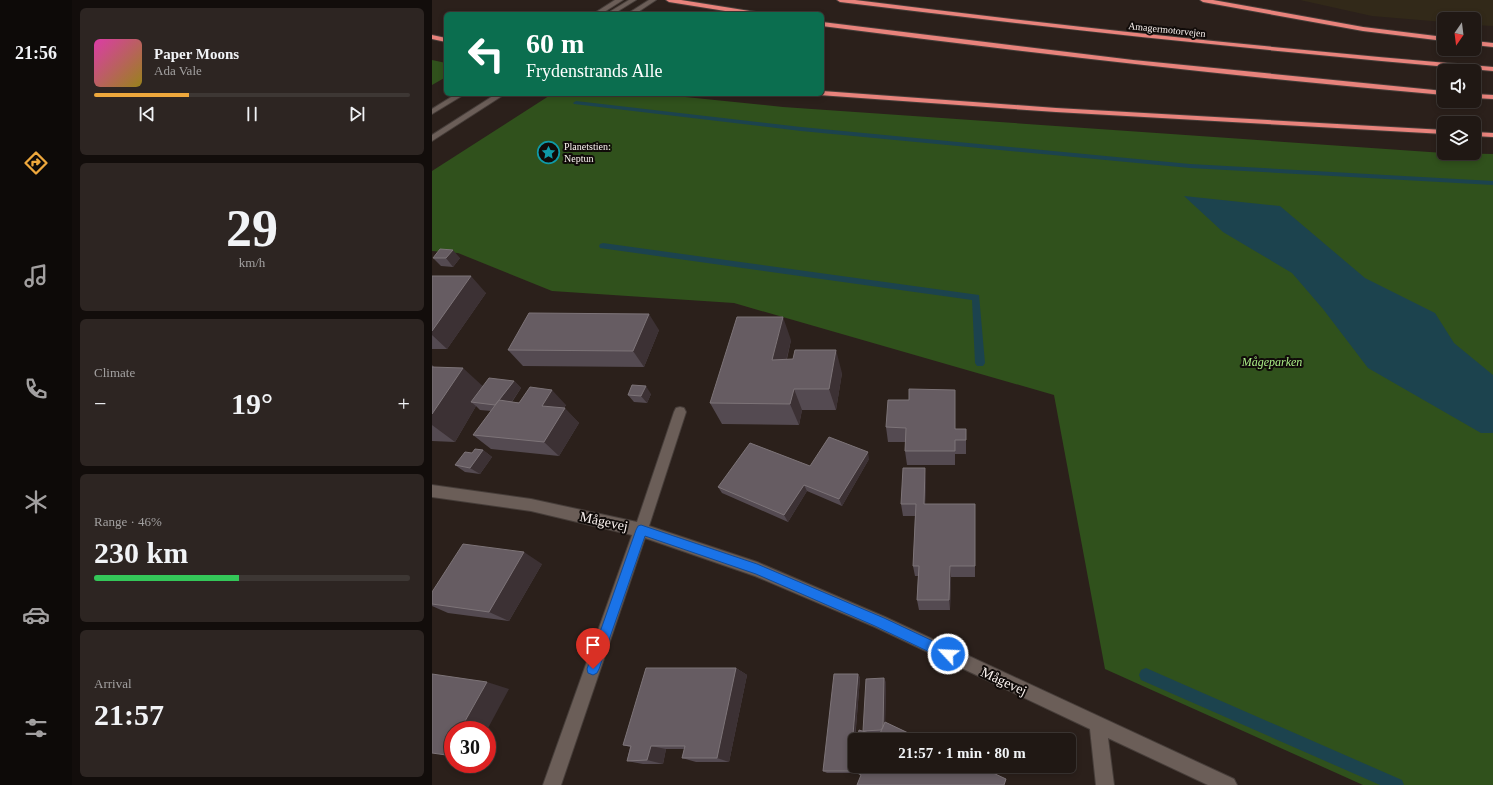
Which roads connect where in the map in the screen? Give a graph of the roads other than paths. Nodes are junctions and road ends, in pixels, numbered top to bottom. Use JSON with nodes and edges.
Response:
{"nodes":[{"id":1,"x":620,"y":0,"type":"edge"},
{"id":2,"x":633,"y":0,"type":"edge"},
{"id":3,"x":653,"y":0,"type":"edge"},
{"id":4,"x":669,"y":0,"type":"edge"},
{"id":5,"x":840,"y":0,"type":"edge"},
{"id":6,"x":1203,"y":0,"type":"edge"},
{"id":7,"x":599,"y":12,"type":"edge"},
{"id":8,"x":613,"y":12,"type":"edge"},
{"id":9,"x":633,"y":12,"type":"edge"},
{"id":10,"x":744,"y":12,"type":"edge"},
{"id":11,"x":824,"y":24,"type":"edge"},
{"id":12,"x":432,"y":37,"type":"edge"},
{"id":13,"x":1437,"y":38,"type":"edge"},
{"id":14,"x":444,"y":40,"type":"edge"},
{"id":15,"x":1481,"y":44,"type":"edge"},
{"id":16,"x":1493,"y":45,"type":"edge"},
{"id":17,"x":1493,"y":70,"type":"edge"},
{"id":18,"x":1437,"y":92,"type":"edge"},
{"id":19,"x":824,"y":93,"type":"edge"},
{"id":20,"x":458,"y":96,"type":"edge"},
{"id":21,"x":498,"y":96,"type":"edge"},
{"id":22,"x":1481,"y":96,"type":"edge"},
{"id":23,"x":1493,"y":97,"type":"edge"},
{"id":24,"x":432,"y":112,"type":"edge"},
{"id":25,"x":1437,"y":132,"type":"edge"},
{"id":26,"x":1481,"y":134,"type":"edge"},
{"id":27,"x":1493,"y":135,"type":"edge"},
{"id":28,"x":432,"y":139,"type":"edge"},
{"id":29,"x":680,"y":412,"type":"dead end"},
{"id":30,"x":432,"y":491,"type":"edge"},
{"id":31,"x":641,"y":530,"type":"junction"},
{"id":32,"x":1098,"y":725,"type":"junction"},
{"id":33,"x":552,"y":785,"type":"edge"},
{"id":34,"x":1105,"y":785,"type":"edge"},
{"id":35,"x":1228,"y":785,"type":"edge"}],
"edges":[{"from":1,"to":7,"type":"street"},
{"from":2,"to":8,"type":"street"},
{"from":3,"to":9,"type":"street"},
{"from":4,"to":10,"type":"highway"},
{"from":5,"to":17,"type":"highway","name":"Amagermotorvejen"},
{"from":6,"to":13,"type":"highway"},
{"from":11,"to":18,"type":"highway"},
{"from":12,"to":14,"type":"highway"},
{"from":15,"to":16,"type":"highway"},
{"from":19,"to":25,"type":"highway"},
{"from":20,"to":24,"type":"street"},
{"from":21,"to":28,"type":"street"},
{"from":22,"to":23,"type":"highway"},
{"from":26,"to":27,"type":"highway"},
{"from":29,"to":31,"type":"street"},
{"from":30,"to":31,"type":"street","name":"Mågevej"},
{"from":31,"to":32,"type":"street","name":"Mågevej"},
{"from":31,"to":33,"type":"street"},
{"from":32,"to":34,"type":"street"},
{"from":32,"to":35,"type":"street","name":"Mågevej"}]}
